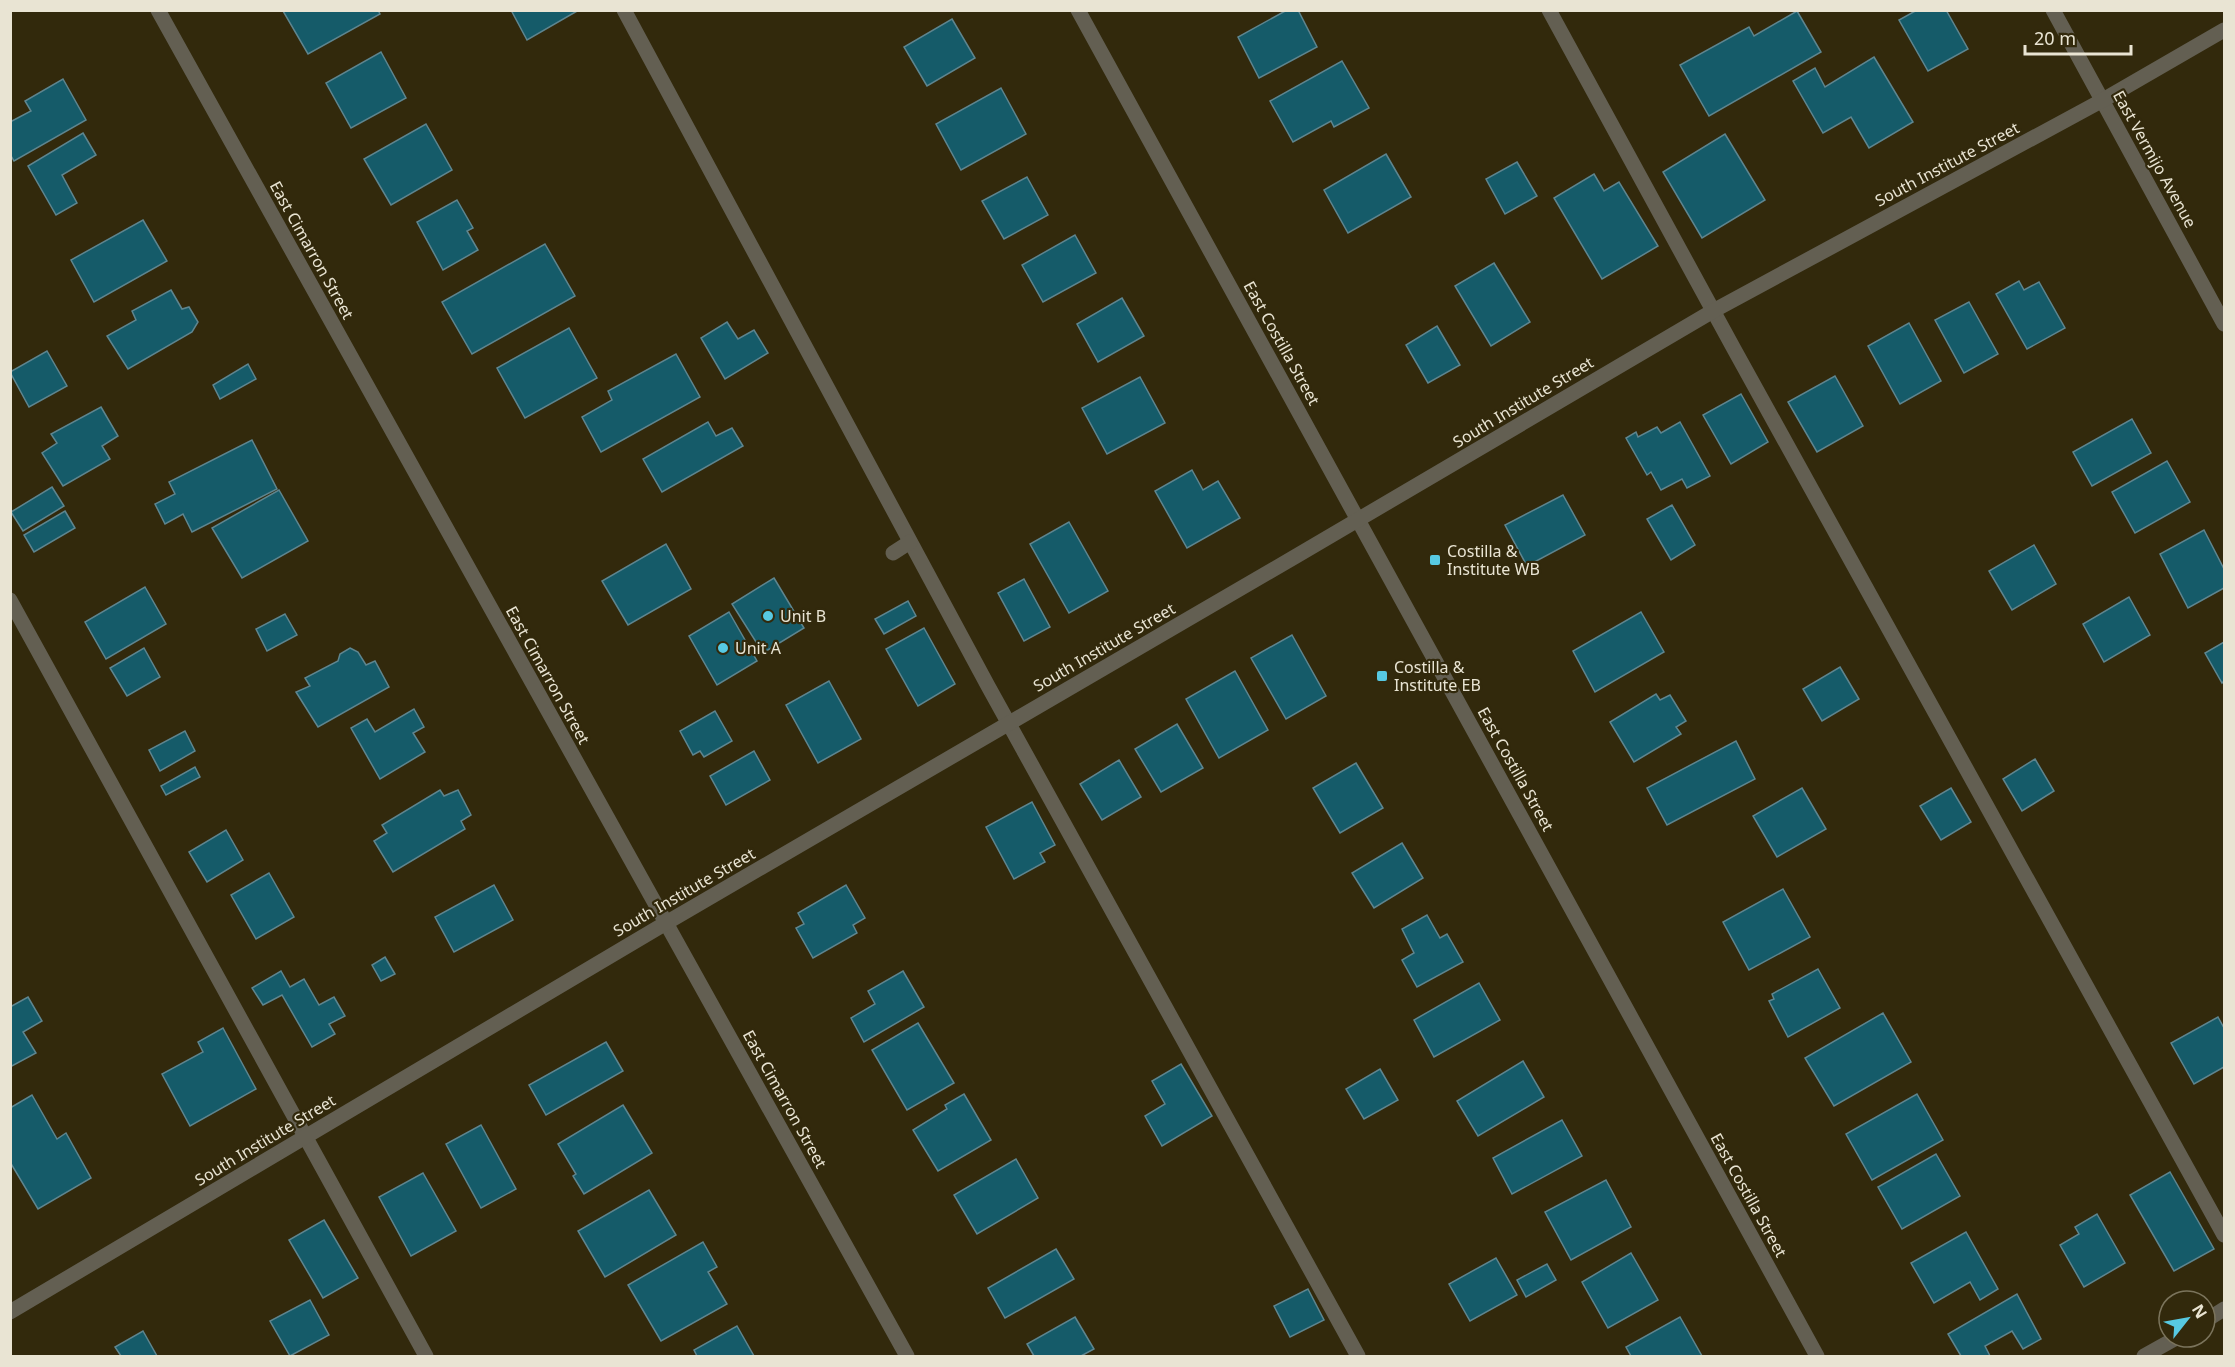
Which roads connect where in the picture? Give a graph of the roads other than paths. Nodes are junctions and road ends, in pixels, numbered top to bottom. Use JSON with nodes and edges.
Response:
{"nodes":[{"id":1,"x":158,"y":10,"type":"edge"},
{"id":2,"x":624,"y":10,"type":"edge"},
{"id":3,"x":1078,"y":10,"type":"edge"},
{"id":4,"x":1549,"y":10,"type":"edge"},
{"id":5,"x":2053,"y":10,"type":"edge"},
{"id":6,"x":2224,"y":30,"type":"edge"},
{"id":7,"x":2103,"y":100,"type":"junction"},
{"id":8,"x":1713,"y":311,"type":"junction"},
{"id":9,"x":2224,"y":324,"type":"edge"},
{"id":10,"x":1359,"y":520,"type":"junction"},
{"id":11,"x":910,"y":542,"type":"junction"},
{"id":12,"x":893,"y":553,"type":"dead end"},
{"id":13,"x":10,"y":600,"type":"edge"},
{"id":14,"x":1008,"y":723,"type":"junction"},
{"id":15,"x":666,"y":922,"type":"junction"},
{"id":16,"x":304,"y":1138,"type":"junction"},
{"id":17,"x":2224,"y":1236,"type":"edge"},
{"id":18,"x":10,"y":1312,"type":"edge"},
{"id":19,"x":426,"y":1356,"type":"edge"},
{"id":20,"x":907,"y":1356,"type":"edge"},
{"id":21,"x":1358,"y":1356,"type":"edge"},
{"id":22,"x":1817,"y":1356,"type":"edge"}],
"edges":[{"from":1,"to":15,"type":"street","name":"East Cimarron Street"},
{"from":2,"to":11,"type":"street"},
{"from":3,"to":10,"type":"street","name":"East Costilla Street"},
{"from":4,"to":8,"type":"street"},
{"from":5,"to":7,"type":"street","name":"East Vermijo Avenue"},
{"from":6,"to":7,"type":"street","name":"South Institute Street"},
{"from":7,"to":8,"type":"street","name":"South Institute Street"},
{"from":7,"to":9,"type":"street","name":"East Vermijo Avenue"},
{"from":8,"to":10,"type":"street","name":"South Institute Street"},
{"from":8,"to":17,"type":"street"},
{"from":10,"to":14,"type":"street","name":"South Institute Street"},
{"from":10,"to":22,"type":"street","name":"East Costilla Street"},
{"from":11,"to":12,"type":"street"},
{"from":11,"to":14,"type":"street"},
{"from":13,"to":16,"type":"street"},
{"from":14,"to":15,"type":"street","name":"South Institute Street"},
{"from":14,"to":21,"type":"street"},
{"from":15,"to":16,"type":"street","name":"South Institute Street"},
{"from":15,"to":20,"type":"street","name":"East Cimarron Street"},
{"from":16,"to":18,"type":"street","name":"South Institute Street"},
{"from":16,"to":19,"type":"street"}]}
